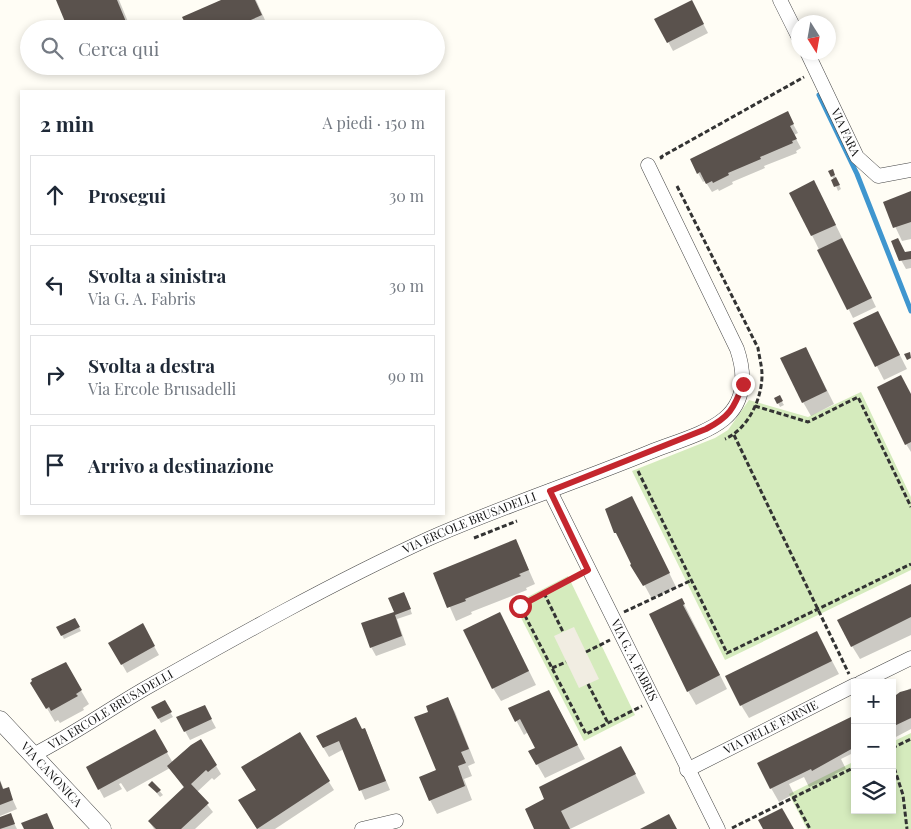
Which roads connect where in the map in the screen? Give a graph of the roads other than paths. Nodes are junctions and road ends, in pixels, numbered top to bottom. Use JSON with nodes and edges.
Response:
{"nodes":[{"id":1,"x":780,"y":0,"type":"edge"},
{"id":2,"x":791,"y":22,"type":"edge"},
{"id":3,"x":811,"y":60,"type":"edge"},
{"id":4,"x":648,"y":166,"type":"dead end"},
{"id":5,"x":911,"y":170,"type":"edge"},
{"id":6,"x":550,"y":491,"type":"junction"},
{"id":7,"x":911,"y":658,"type":"edge"},
{"id":8,"x":868,"y":679,"type":"edge"},
{"id":9,"x":851,"y":687,"type":"edge"},
{"id":10,"x":0,"y":720,"type":"edge"},
{"id":11,"x":32,"y":755,"type":"junction"},
{"id":12,"x":688,"y":770,"type":"junction"},
{"id":13,"x":396,"y":821,"type":"dead end"},
{"id":14,"x":102,"y":829,"type":"edge"},
{"id":15,"x":362,"y":829,"type":"edge"},
{"id":16,"x":718,"y":829,"type":"edge"}],
"edges":[{"from":1,"to":2,"type":"street"},
{"from":3,"to":5,"type":"street","name":"VIA FARA"},
{"from":4,"to":6,"type":"street","name":"VIA ERCOLE BRUSADELLI"},
{"from":6,"to":11,"type":"street","name":"VIA ERCOLE BRUSADELLI"},
{"from":6,"to":12,"type":"street","name":"VIA G. A. FABRIS"},
{"from":7,"to":8,"type":"street"},
{"from":9,"to":12,"type":"street","name":"VIA DELLE FARNIE"},
{"from":10,"to":11,"type":"street","name":"VIA CANONICA"},
{"from":11,"to":14,"type":"street","name":"VIA CANONICA"},
{"from":12,"to":16,"type":"street","name":"VIA G. A. FABRIS"},
{"from":13,"to":15,"type":"street"}]}
